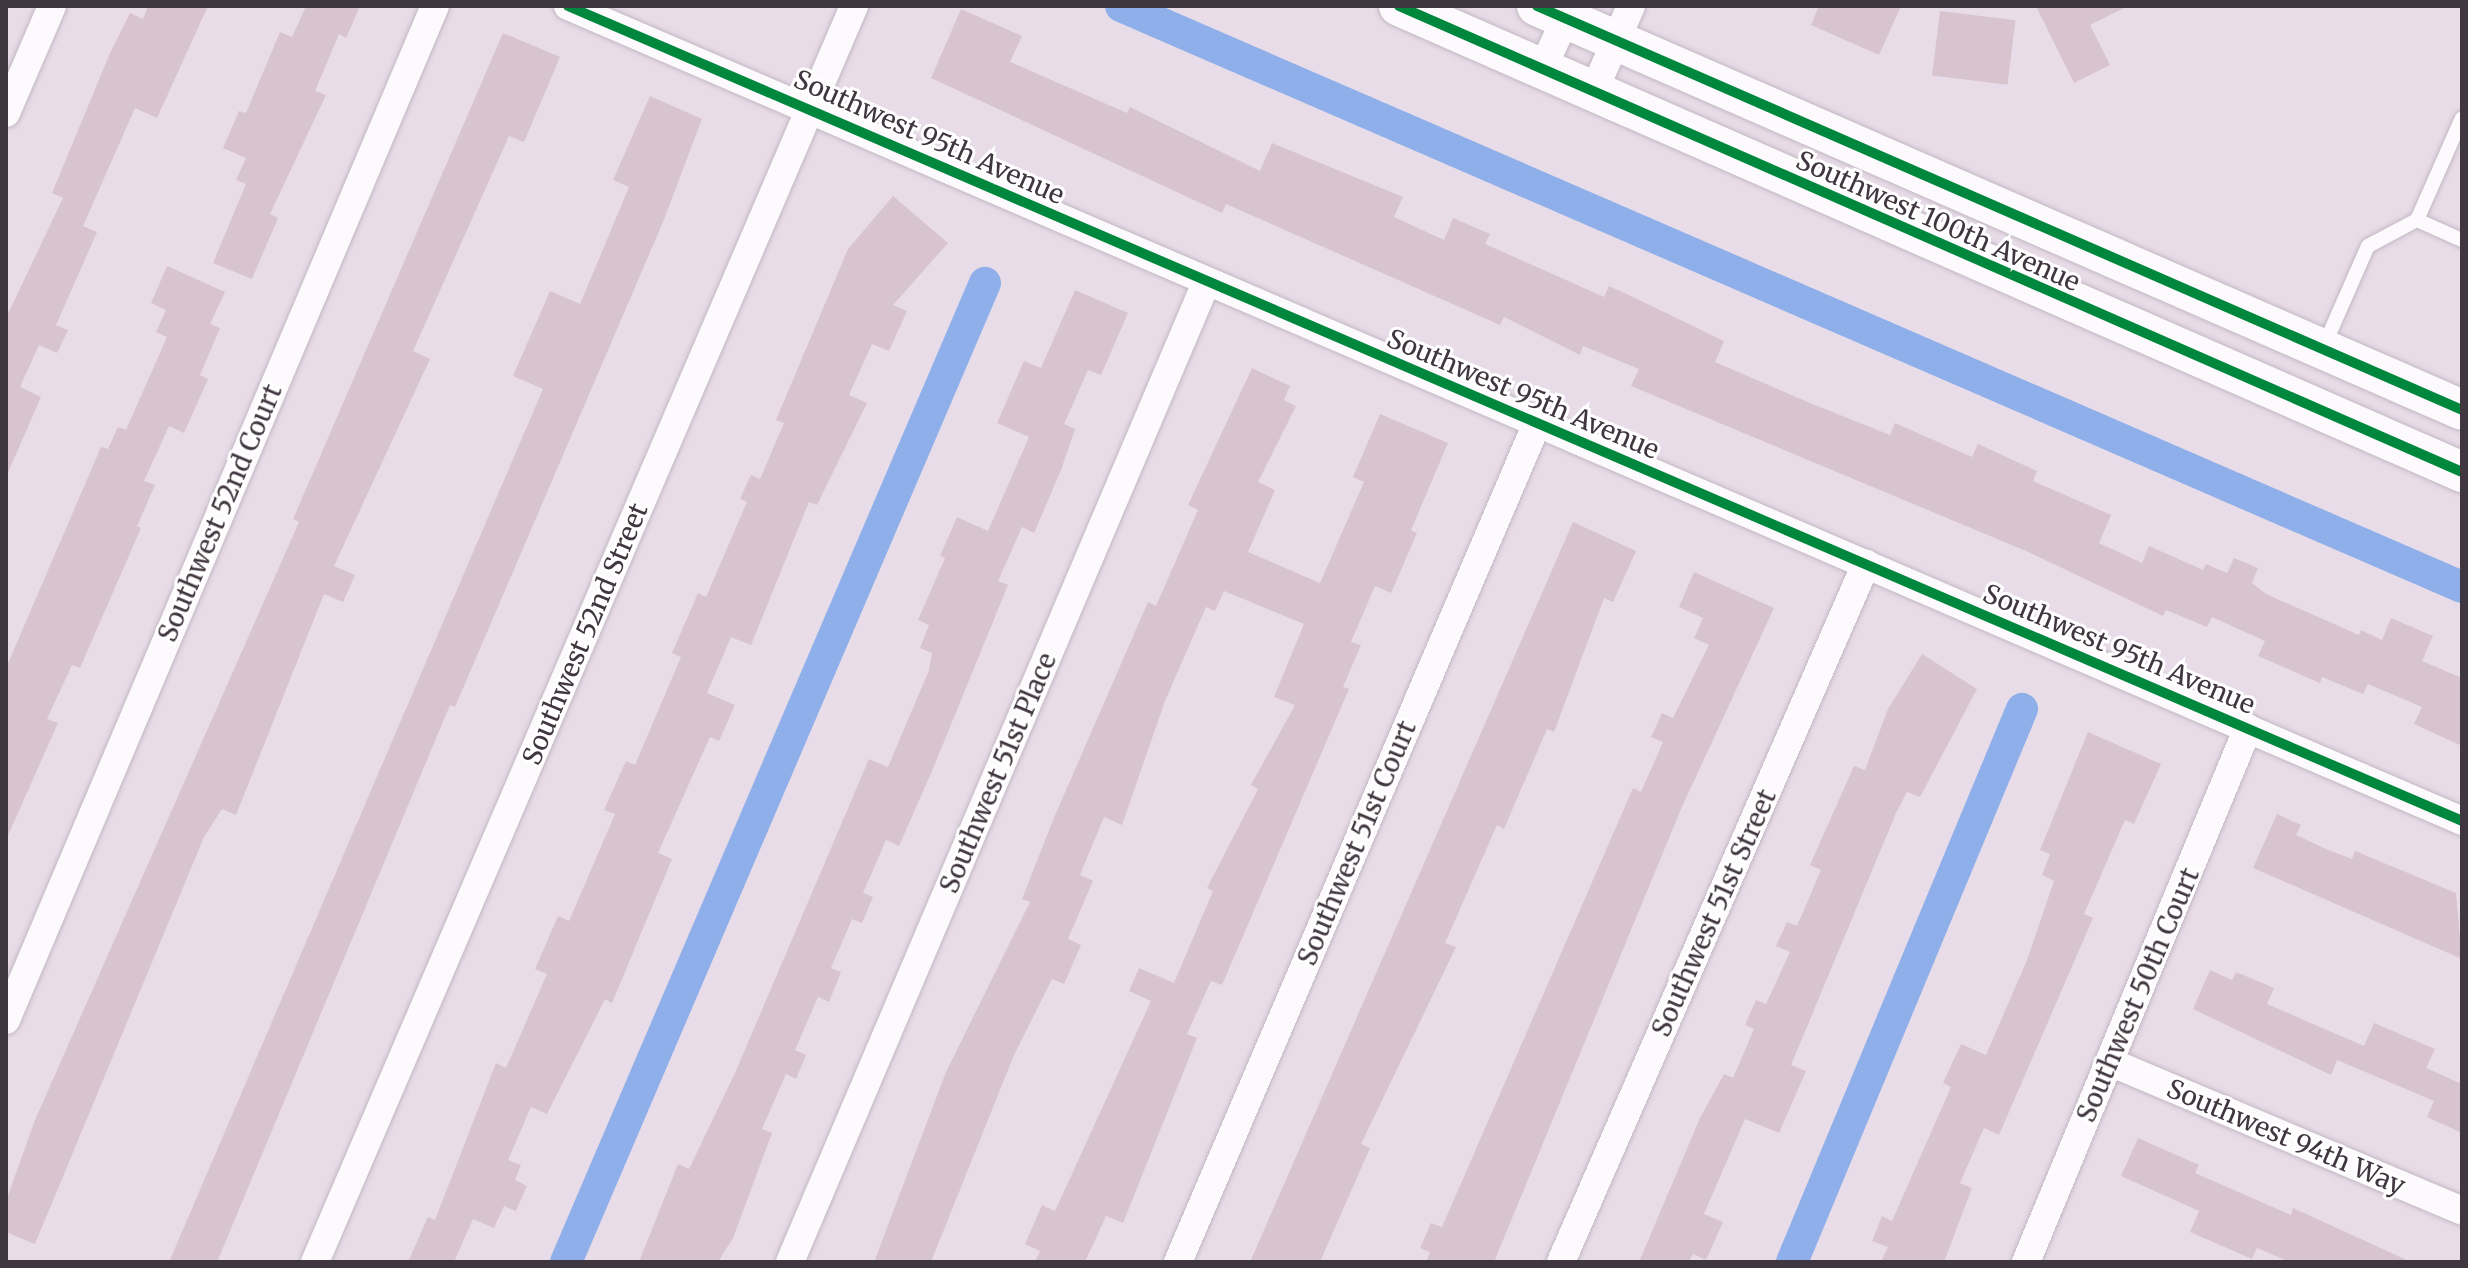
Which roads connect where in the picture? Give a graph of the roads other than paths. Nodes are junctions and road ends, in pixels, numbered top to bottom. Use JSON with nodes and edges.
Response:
{"nodes":[{"id":1,"x":52,"y":6,"type":"edge"},
{"id":2,"x":435,"y":6,"type":"edge"},
{"id":3,"x":568,"y":6,"type":"edge"},
{"id":4,"x":854,"y":6,"type":"edge"},
{"id":5,"x":1399,"y":6,"type":"edge"},
{"id":6,"x":1558,"y":10,"type":"edge"},
{"id":7,"x":1623,"y":24,"type":"edge"},
{"id":8,"x":1542,"y":70,"type":"junction"},
{"id":9,"x":1593,"y":93,"type":"junction"},
{"id":10,"x":811,"y":108,"type":"junction"},
{"id":11,"x":6,"y":113,"type":"edge"},
{"id":12,"x":2462,"y":118,"type":"edge"},
{"id":13,"x":2417,"y":220,"type":"junction"},
{"id":14,"x":2462,"y":240,"type":"edge"},
{"id":15,"x":1206,"y":283,"type":"junction"},
{"id":16,"x":2322,"y":350,"type":"junction"},
{"id":17,"x":2462,"y":410,"type":"edge"},
{"id":18,"x":1537,"y":423,"type":"junction"},
{"id":19,"x":2462,"y":472,"type":"edge"},
{"id":20,"x":1866,"y":564,"type":"junction"},
{"id":21,"x":2248,"y":728,"type":"junction"},
{"id":22,"x":2462,"y":821,"type":"edge"},
{"id":23,"x":6,"y":1020,"type":"edge"},
{"id":24,"x":2110,"y":1062,"type":"junction"},
{"id":25,"x":2462,"y":1211,"type":"edge"},
{"id":26,"x":315,"y":1262,"type":"edge"},
{"id":27,"x":790,"y":1262,"type":"edge"},
{"id":28,"x":1178,"y":1262,"type":"edge"},
{"id":29,"x":1561,"y":1262,"type":"edge"},
{"id":30,"x":2026,"y":1262,"type":"edge"}],
"edges":[{"from":1,"to":11,"type":"street"},
{"from":2,"to":23,"type":"street","name":"Southwest 52nd Court"},
{"from":3,"to":10,"type":"street","name":"Southwest 95th Avenue"},
{"from":4,"to":10,"type":"street","name":"Southwest 52nd Street"},
{"from":5,"to":8,"type":"main road","name":"Southwest 100th Avenue"},
{"from":6,"to":7,"type":"main road","name":"Southwest 100th Avenue"},
{"from":6,"to":8,"type":"street"},
{"from":7,"to":9,"type":"street"},
{"from":7,"to":16,"type":"main road","name":"Southwest 100th Avenue"},
{"from":8,"to":9,"type":"main road","name":"Southwest 100th Avenue"},
{"from":9,"to":19,"type":"main road","name":"Southwest 100th Avenue"},
{"from":10,"to":15,"type":"street","name":"Southwest 95th Avenue"},
{"from":10,"to":26,"type":"street","name":"Southwest 52nd Street"},
{"from":12,"to":13,"type":"lane"},
{"from":13,"to":14,"type":"lane"},
{"from":13,"to":16,"type":"lane"},
{"from":15,"to":18,"type":"street","name":"Southwest 95th Avenue"},
{"from":15,"to":27,"type":"street","name":"Southwest 51st Place"},
{"from":16,"to":17,"type":"main road","name":"Southwest 100th Avenue"},
{"from":18,"to":20,"type":"street","name":"Southwest 95th Avenue"},
{"from":18,"to":28,"type":"street","name":"Southwest 51st Court"},
{"from":20,"to":21,"type":"street","name":"Southwest 95th Avenue"},
{"from":20,"to":29,"type":"street","name":"Southwest 51st Street"},
{"from":21,"to":22,"type":"street","name":"Southwest 95th Avenue"},
{"from":21,"to":24,"type":"street","name":"Southwest 50th Court"},
{"from":24,"to":25,"type":"street","name":"Southwest 94th Way"},
{"from":24,"to":30,"type":"street","name":"Southwest 50th Court"}]}
